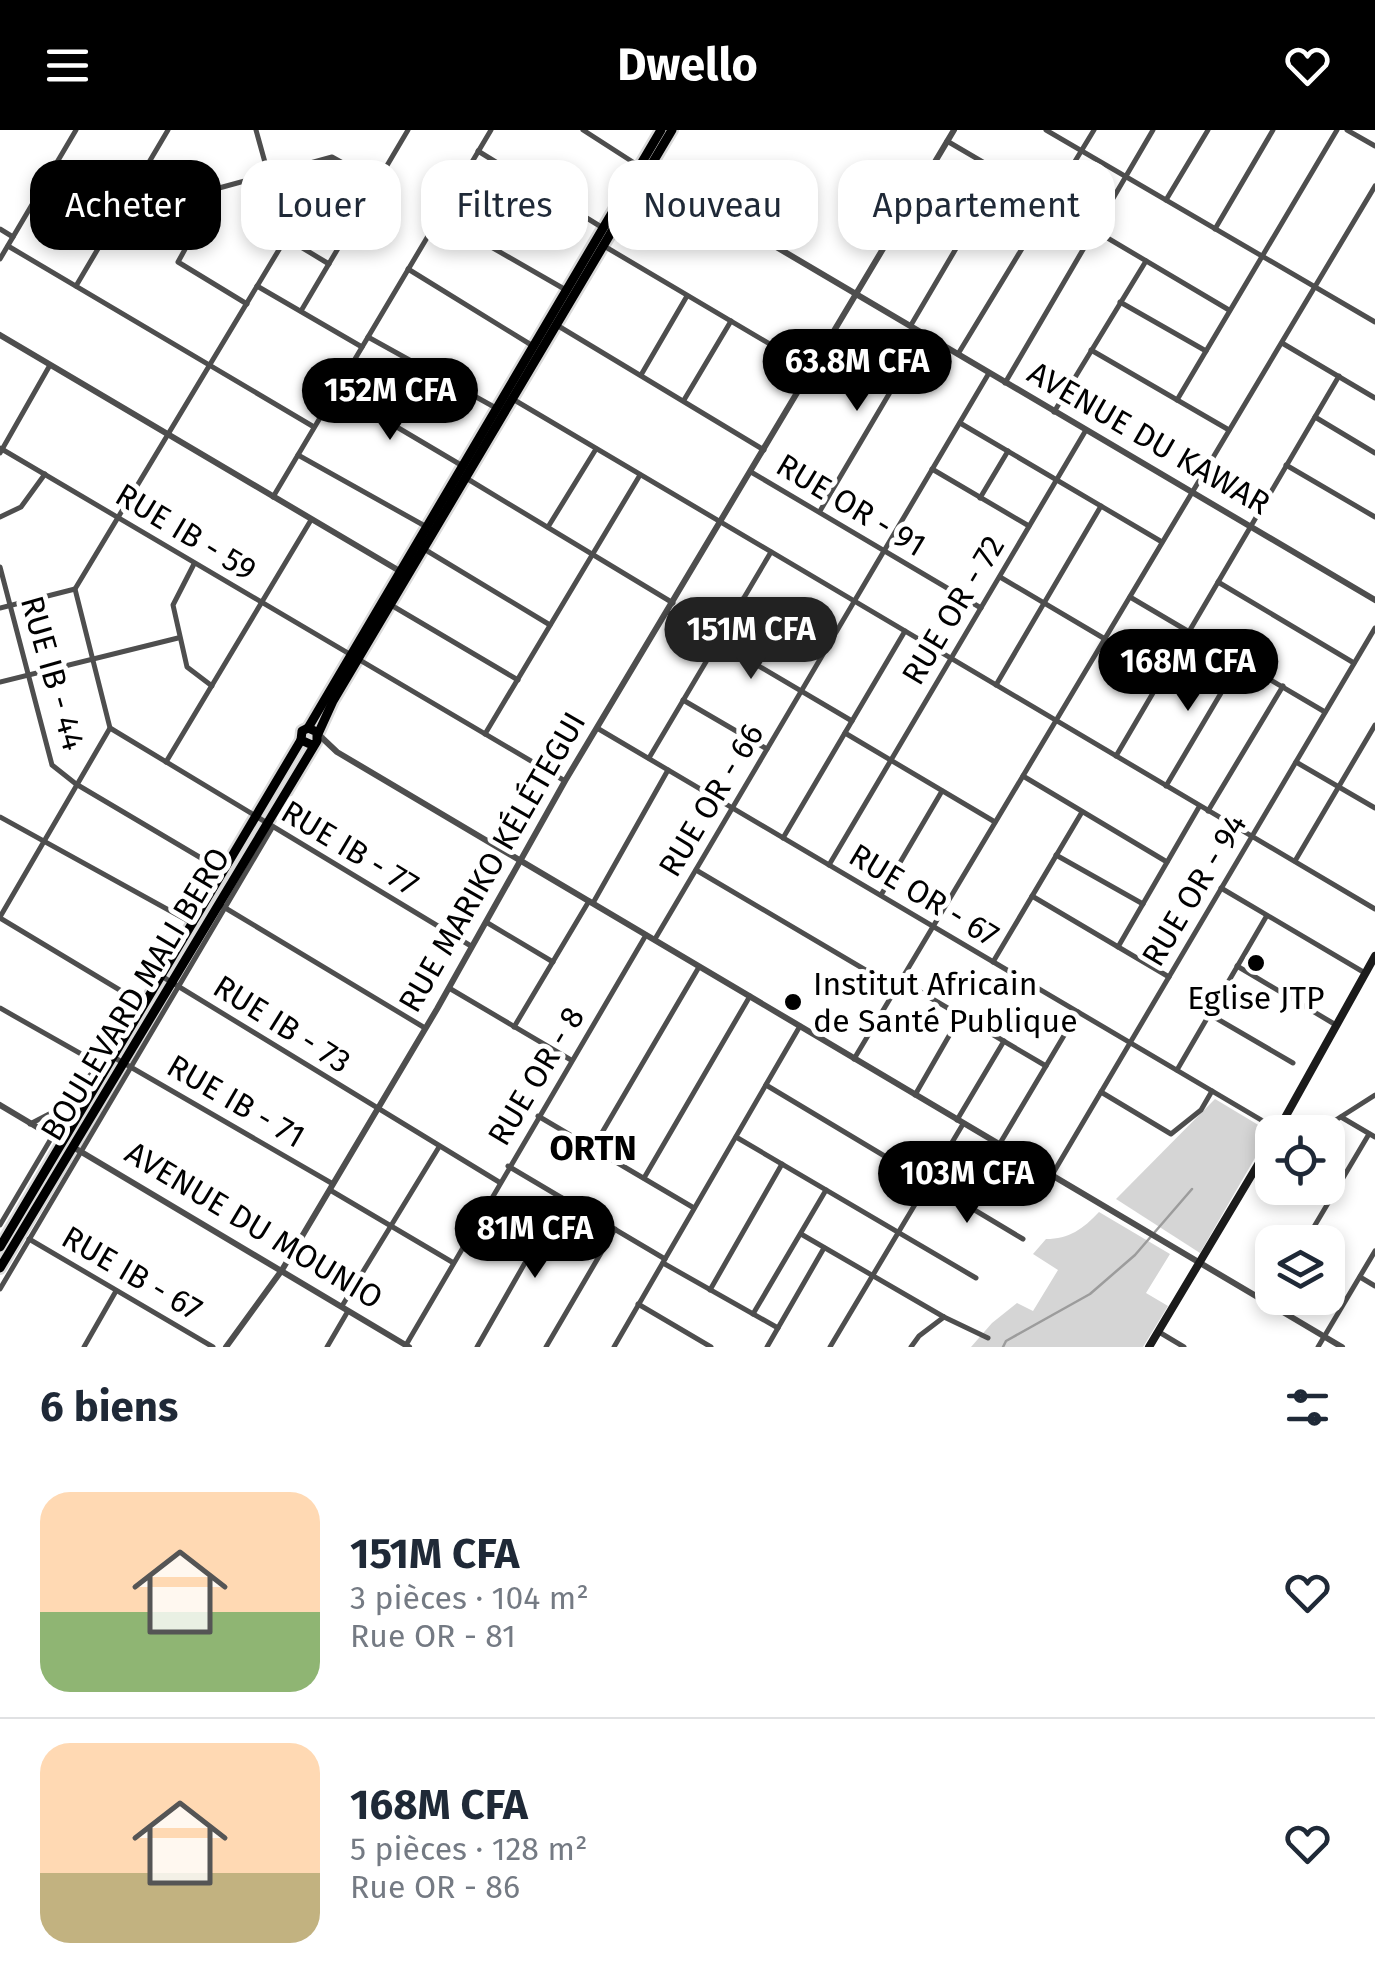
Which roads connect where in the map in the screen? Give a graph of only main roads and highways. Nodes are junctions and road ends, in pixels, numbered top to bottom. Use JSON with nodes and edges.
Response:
{"nodes":[{"id":1,"x":661,"y":130,"type":"edge"},
{"id":2,"x":672,"y":130,"type":"edge"},
{"id":3,"x":648,"y":160,"type":"edge"},
{"id":4,"x":650,"y":160,"type":"edge"},
{"id":5,"x":608,"y":221,"type":"edge"},
{"id":6,"x":608,"y":229,"type":"edge"},
{"id":7,"x":600,"y":243,"type":"junction"},
{"id":8,"x":552,"y":323,"type":"junction"},
{"id":9,"x":508,"y":397,"type":"junction"},
{"id":10,"x":461,"y":472,"type":"junction"},
{"id":11,"x":419,"y":546,"type":"junction"},
{"id":12,"x":353,"y":658,"type":"junction"},
{"id":13,"x":308,"y":728,"type":"junction"},
{"id":14,"x":318,"y":734,"type":"junction"},
{"id":15,"x":301,"y":740,"type":"junction"},
{"id":16,"x":312,"y":745,"type":"junction"},
{"id":17,"x":265,"y":823,"type":"junction"},
{"id":18,"x":217,"y":902,"type":"junction"},
{"id":19,"x":1375,"y":956,"type":"edge"},
{"id":20,"x":170,"y":982,"type":"junction"},
{"id":21,"x":123,"y":1063,"type":"junction"},
{"id":22,"x":1287,"y":1115,"type":"edge"},
{"id":23,"x":72,"y":1147,"type":"junction"},
{"id":24,"x":1255,"y":1171,"type":"edge"},
{"id":25,"x":0,"y":1247,"type":"edge"},
{"id":26,"x":0,"y":1268,"type":"edge"},
{"id":27,"x":1149,"y":1347,"type":"edge"}],
"edges":[{"from":1,"to":3,"type":"main road"},
{"from":2,"to":4,"type":"main road"},
{"from":5,"to":7,"type":"main road"},
{"from":6,"to":7,"type":"main road"},
{"from":7,"to":8,"type":"main road"},
{"from":7,"to":8,"type":"main road"},
{"from":8,"to":9,"type":"main road"},
{"from":8,"to":9,"type":"main road"},
{"from":9,"to":10,"type":"main road"},
{"from":9,"to":10,"type":"main road"},
{"from":10,"to":11,"type":"main road"},
{"from":10,"to":11,"type":"main road"},
{"from":11,"to":12,"type":"main road"},
{"from":12,"to":13,"type":"main road"},
{"from":12,"to":14,"type":"main road"},
{"from":13,"to":14,"type":"main road"},
{"from":13,"to":15,"type":"main road","name":"BOULEVARD MALI BERO"},
{"from":14,"to":16,"type":"main road","name":"BOULEVARD MALI BERO"},
{"from":15,"to":16,"type":"main road"},
{"from":15,"to":17,"type":"main road","name":"BOULEVARD MALI BERO"},
{"from":16,"to":17,"type":"main road","name":"BOULEVARD MALI BERO"},
{"from":17,"to":18,"type":"main road","name":"BOULEVARD MALI BERO"},
{"from":17,"to":18,"type":"main road","name":"BOULEVARD MALI BERO"},
{"from":18,"to":20,"type":"main road","name":"BOULEVARD MALI BERO"},
{"from":18,"to":20,"type":"main road","name":"BOULEVARD MALI BERO"},
{"from":19,"to":22,"type":"main road"},
{"from":20,"to":21,"type":"main road","name":"BOULEVARD MALI BERO"},
{"from":20,"to":21,"type":"main road","name":"BOULEVARD MALI BERO"},
{"from":21,"to":23,"type":"main road","name":"BOULEVARD MALI BERO"},
{"from":21,"to":23,"type":"main road","name":"BOULEVARD MALI BERO"},
{"from":23,"to":25,"type":"main road","name":"BOULEVARD MALI BERO"},
{"from":23,"to":26,"type":"main road","name":"BOULEVARD MALI BERO"},
{"from":24,"to":27,"type":"main road"}]}
